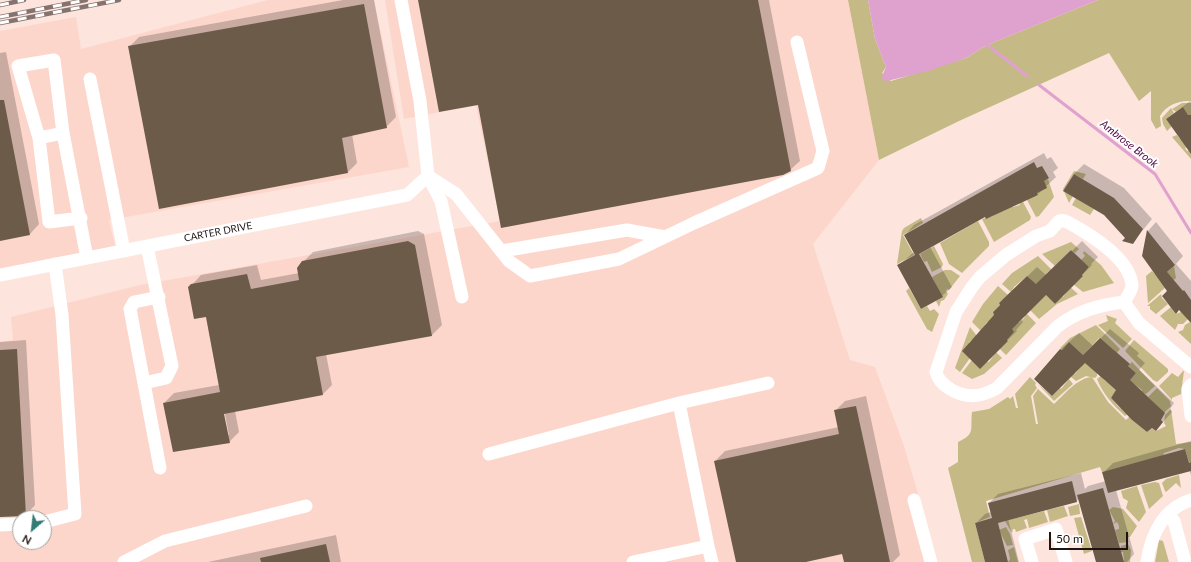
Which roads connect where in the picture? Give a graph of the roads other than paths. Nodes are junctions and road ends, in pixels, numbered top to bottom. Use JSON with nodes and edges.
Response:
{"nodes":[{"id":1,"x":402,"y":0,"type":"edge"},
{"id":2,"x":797,"y":42,"type":"dead end"},
{"id":3,"x":90,"y":79,"type":"dead end"},
{"id":4,"x":63,"y":133,"type":"junction"},
{"id":5,"x":39,"y":138,"type":"junction"},
{"id":6,"x":428,"y":176,"type":"junction"},
{"id":7,"x":81,"y":218,"type":"junction"},
{"id":8,"x":665,"y":237,"type":"junction"},
{"id":9,"x":147,"y":246,"type":"junction"},
{"id":10,"x":124,"y":251,"type":"junction"},
{"id":11,"x":502,"y":252,"type":"junction"},
{"id":12,"x":88,"y":258,"type":"junction"},
{"id":13,"x":55,"y":264,"type":"junction"},
{"id":14,"x":0,"y":275,"type":"edge"},
{"id":15,"x":159,"y":297,"type":"junction"},
{"id":16,"x":462,"y":297,"type":"dead end"},
{"id":17,"x":1124,"y":302,"type":"junction"},
{"id":18,"x":1191,"y":367,"type":"edge"},
{"id":19,"x":144,"y":383,"type":"junction"},
{"id":20,"x":768,"y":383,"type":"dead end"},
{"id":21,"x":1191,"y":385,"type":"edge"},
{"id":22,"x":679,"y":403,"type":"junction"},
{"id":23,"x":1191,"y":416,"type":"edge"},
{"id":24,"x":490,"y":454,"type":"dead end"},
{"id":25,"x":160,"y":468,"type":"dead end"},
{"id":26,"x":914,"y":500,"type":"dead end"},
{"id":27,"x":1191,"y":500,"type":"edge"},
{"id":28,"x":306,"y":506,"type":"dead end"},
{"id":29,"x":1168,"y":514,"type":"junction"},
{"id":30,"x":52,"y":520,"type":"edge"},
{"id":31,"x":12,"y":524,"type":"edge"},
{"id":32,"x":0,"y":525,"type":"edge"},
{"id":33,"x":708,"y":546,"type":"junction"},
{"id":34,"x":124,"y":562,"type":"edge"},
{"id":35,"x":633,"y":562,"type":"edge"},
{"id":36,"x":712,"y":562,"type":"edge"},
{"id":37,"x":931,"y":562,"type":"edge"},
{"id":38,"x":1032,"y":562,"type":"edge"},
{"id":39,"x":1066,"y":562,"type":"edge"},
{"id":40,"x":1147,"y":562,"type":"edge"},
{"id":41,"x":1185,"y":562,"type":"edge"}],
"edges":[{"from":1,"to":6,"type":"street"},
{"from":2,"to":8,"type":"street"},
{"from":3,"to":10,"type":"street"},
{"from":4,"to":5,"type":"street"},
{"from":4,"to":5,"type":"street"},
{"from":4,"to":7,"type":"street"},
{"from":5,"to":7,"type":"street"},
{"from":6,"to":9,"type":"street","name":"CARTER DRIVE"},
{"from":6,"to":11,"type":"street"},
{"from":6,"to":16,"type":"street"},
{"from":7,"to":12,"type":"street"},
{"from":8,"to":11,"type":"street"},
{"from":8,"to":11,"type":"street"},
{"from":9,"to":10,"type":"street","name":"CARTER DRIVE"},
{"from":9,"to":15,"type":"street"},
{"from":10,"to":12,"type":"street","name":"CARTER DRIVE"},
{"from":12,"to":13,"type":"street","name":"CARTER DRIVE"},
{"from":13,"to":14,"type":"street","name":"CARTER DRIVE"},
{"from":13,"to":30,"type":"street"},
{"from":15,"to":19,"type":"street"},
{"from":15,"to":19,"type":"street"},
{"from":17,"to":17,"type":"street"},
{"from":17,"to":18,"type":"street"},
{"from":19,"to":25,"type":"street"},
{"from":20,"to":22,"type":"street"},
{"from":21,"to":23,"type":"street"},
{"from":22,"to":24,"type":"street"},
{"from":22,"to":33,"type":"street"},
{"from":26,"to":37,"type":"street"},
{"from":27,"to":29,"type":"street"},
{"from":28,"to":34,"type":"street"},
{"from":29,"to":40,"type":"street"},
{"from":29,"to":41,"type":"street"},
{"from":31,"to":32,"type":"street"},
{"from":33,"to":35,"type":"street"},
{"from":33,"to":36,"type":"street"},
{"from":38,"to":39,"type":"street"}]}
